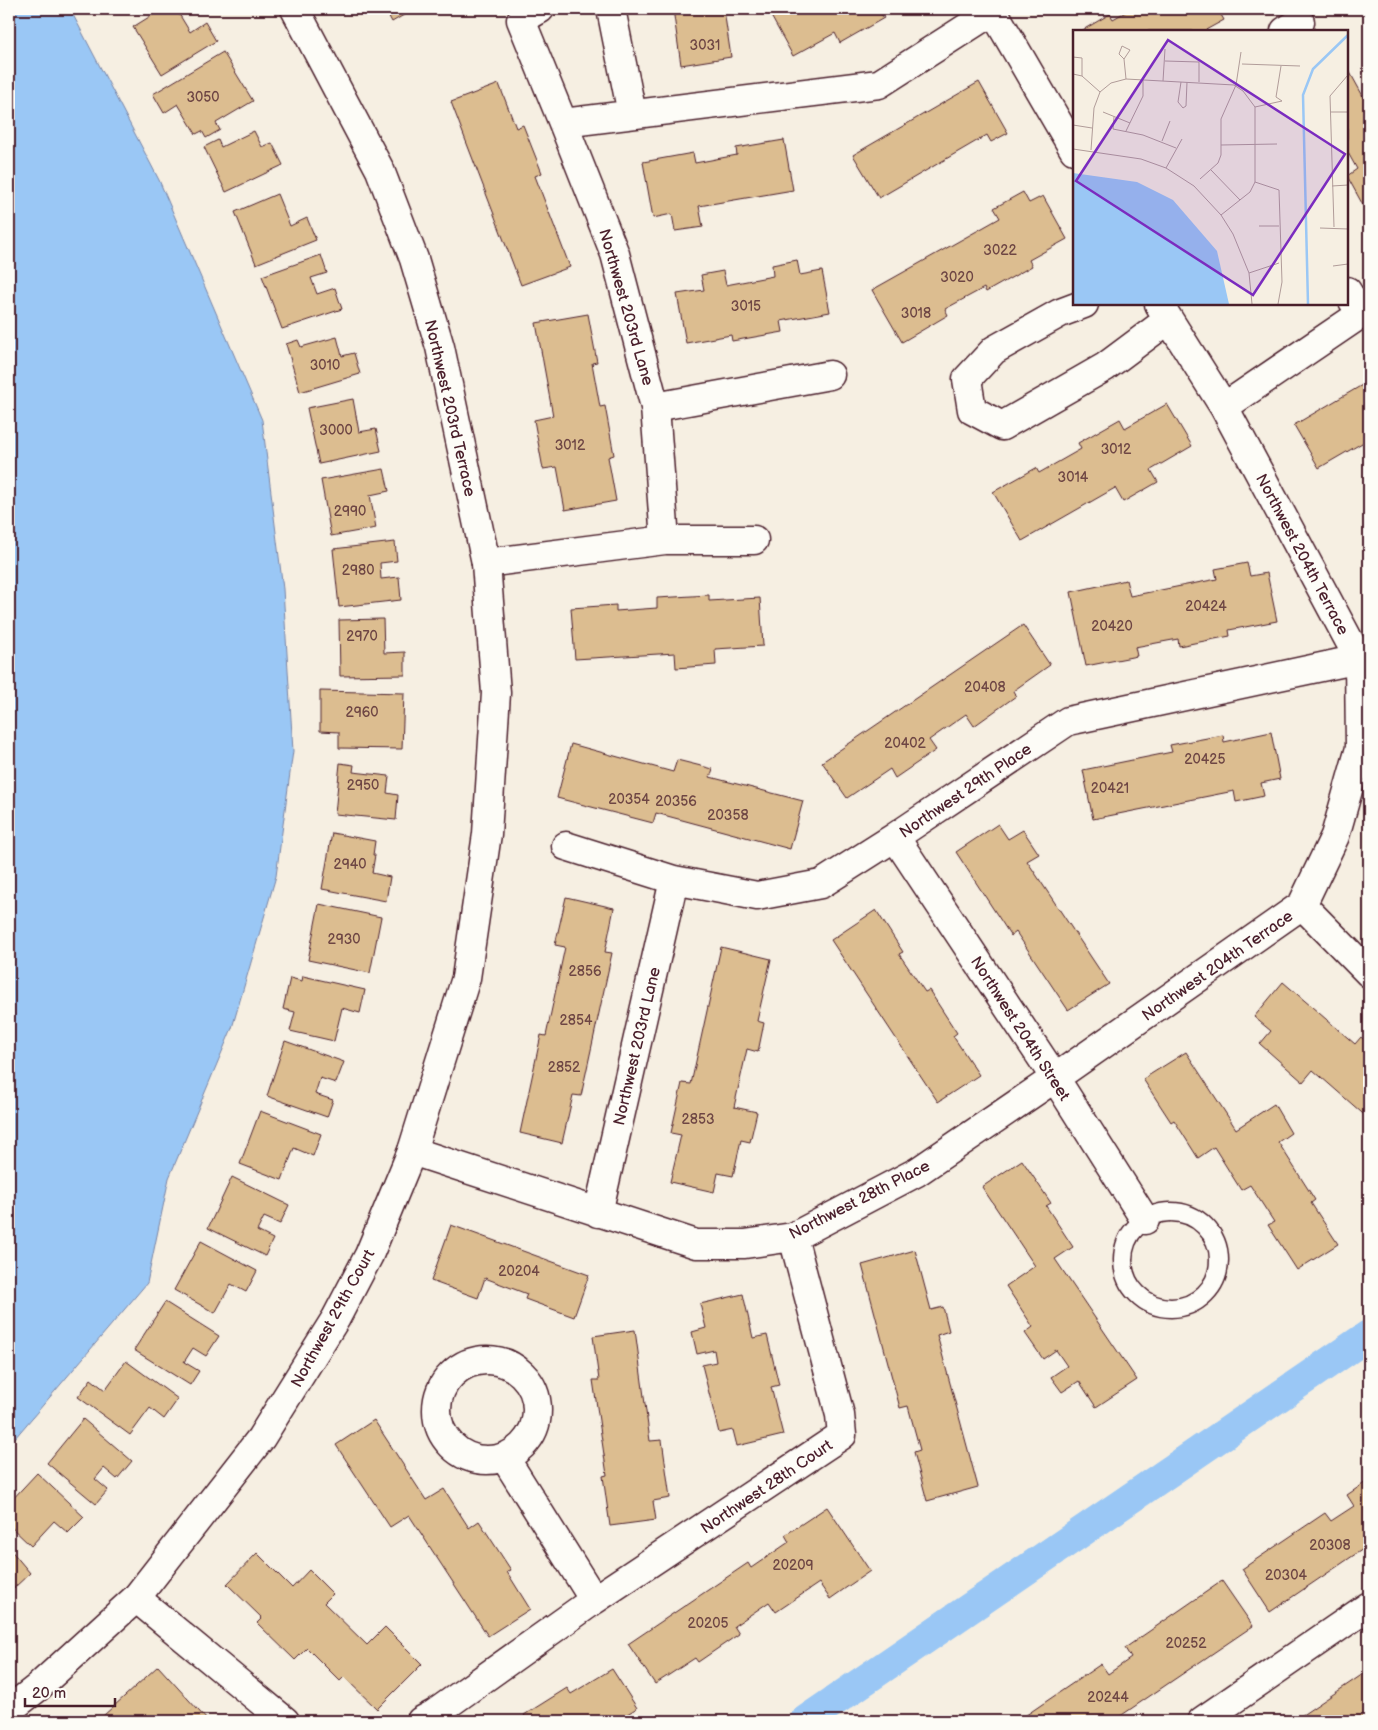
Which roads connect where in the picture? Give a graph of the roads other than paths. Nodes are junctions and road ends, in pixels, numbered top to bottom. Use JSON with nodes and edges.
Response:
{"nodes":[{"id":1,"x":295,"y":9,"type":"edge"},
{"id":2,"x":540,"y":9,"type":"edge"},
{"id":3,"x":611,"y":9,"type":"edge"},
{"id":4,"x":992,"y":10,"type":"edge"},
{"id":5,"x":632,"y":114,"type":"junction"},
{"id":6,"x":563,"y":123,"type":"junction"},
{"id":7,"x":1073,"y":148,"type":"edge"},
{"id":8,"x":1348,"y":292,"type":"edge"},
{"id":9,"x":1081,"y":305,"type":"edge"},
{"id":10,"x":1163,"y":312,"type":"edge"},
{"id":11,"x":1365,"y":312,"type":"edge"},
{"id":12,"x":830,"y":375,"type":"dead end"},
{"id":13,"x":1224,"y":407,"type":"junction"},
{"id":14,"x":655,"y":408,"type":"junction"},
{"id":15,"x":665,"y":540,"type":"junction"},
{"id":16,"x":754,"y":540,"type":"dead end"},
{"id":17,"x":486,"y":563,"type":"junction"},
{"id":18,"x":1364,"y":664,"type":"edge"},
{"id":19,"x":487,"y":834,"type":"joint"},
{"id":20,"x":895,"y":838,"type":"junction"},
{"id":21,"x":566,"y":846,"type":"dead end"},
{"id":22,"x":674,"y":880,"type":"junction"},
{"id":23,"x":1302,"y":905,"type":"junction"},
{"id":24,"x":1369,"y":974,"type":"edge"},
{"id":25,"x":1055,"y":1078,"type":"junction"},
{"id":26,"x":412,"y":1151,"type":"junction"},
{"id":27,"x":598,"y":1213,"type":"junction"},
{"id":28,"x":1146,"y":1220,"type":"junction"},
{"id":29,"x":793,"y":1237,"type":"junction"},
{"id":30,"x":505,"y":1458,"type":"dead end"},
{"id":31,"x":136,"y":1598,"type":"junction"},
{"id":32,"x":594,"y":1600,"type":"junction"},
{"id":33,"x":1369,"y":1606,"type":"edge"},
{"id":34,"x":9,"y":1710,"type":"edge"},
{"id":35,"x":285,"y":1721,"type":"edge"},
{"id":36,"x":421,"y":1721,"type":"edge"},
{"id":37,"x":1202,"y":1721,"type":"edge"}],
"edges":[{"from":1,"to":17,"type":"street","name":"Northwest 203rd Terrace"},
{"from":2,"to":6,"type":"street","name":"Northwest 203rd Lane"},
{"from":3,"to":5,"type":"street"},
{"from":4,"to":5,"type":"street"},
{"from":4,"to":7,"type":"street"},
{"from":5,"to":6,"type":"street"},
{"from":6,"to":14,"type":"street","name":"Northwest 203rd Lane"},
{"from":8,"to":11,"type":"street"},
{"from":9,"to":10,"type":"street","name":"Northwest 204th Terrace"},
{"from":10,"to":13,"type":"street","name":"Northwest 204th Terrace"},
{"from":11,"to":13,"type":"street"},
{"from":12,"to":14,"type":"street","name":"Northwest 203rd Lane"},
{"from":13,"to":18,"type":"street","name":"Northwest 204th Terrace"},
{"from":14,"to":15,"type":"street","name":"Northwest 203rd Lane"},
{"from":15,"to":16,"type":"street"},
{"from":15,"to":17,"type":"street"},
{"from":17,"to":19,"type":"street","name":"Northwest 203rd Terrace"},
{"from":18,"to":20,"type":"street","name":"Northwest 29th Place"},
{"from":18,"to":23,"type":"street","name":"Northwest 204th Terrace"},
{"from":19,"to":26,"type":"street","name":"Northwest 29th Court"},
{"from":20,"to":22,"type":"street","name":"Northwest 29th Place"},
{"from":20,"to":25,"type":"street","name":"Northwest 204th Street"},
{"from":21,"to":22,"type":"street","name":"Northwest 29th Place"},
{"from":22,"to":27,"type":"street","name":"Northwest 203rd Lane"},
{"from":23,"to":24,"type":"street"},
{"from":23,"to":25,"type":"street","name":"Northwest 204th Terrace"},
{"from":25,"to":28,"type":"street","name":"Northwest 204th Street"},
{"from":25,"to":29,"type":"street","name":"Northwest 28th Place"},
{"from":26,"to":27,"type":"street","name":"Northwest 28th Place"},
{"from":26,"to":31,"type":"street","name":"Northwest 29th Court"},
{"from":27,"to":29,"type":"street","name":"Northwest 28th Place"},
{"from":28,"to":28,"type":"lane"},
{"from":29,"to":32,"type":"street","name":"Northwest 28th Court"},
{"from":30,"to":32,"type":"street"},
{"from":31,"to":34,"type":"street","name":"Northwest 29th Court"},
{"from":31,"to":35,"type":"street"},
{"from":32,"to":36,"type":"street","name":"Northwest 28th Court"},
{"from":33,"to":37,"type":"street"}]}
